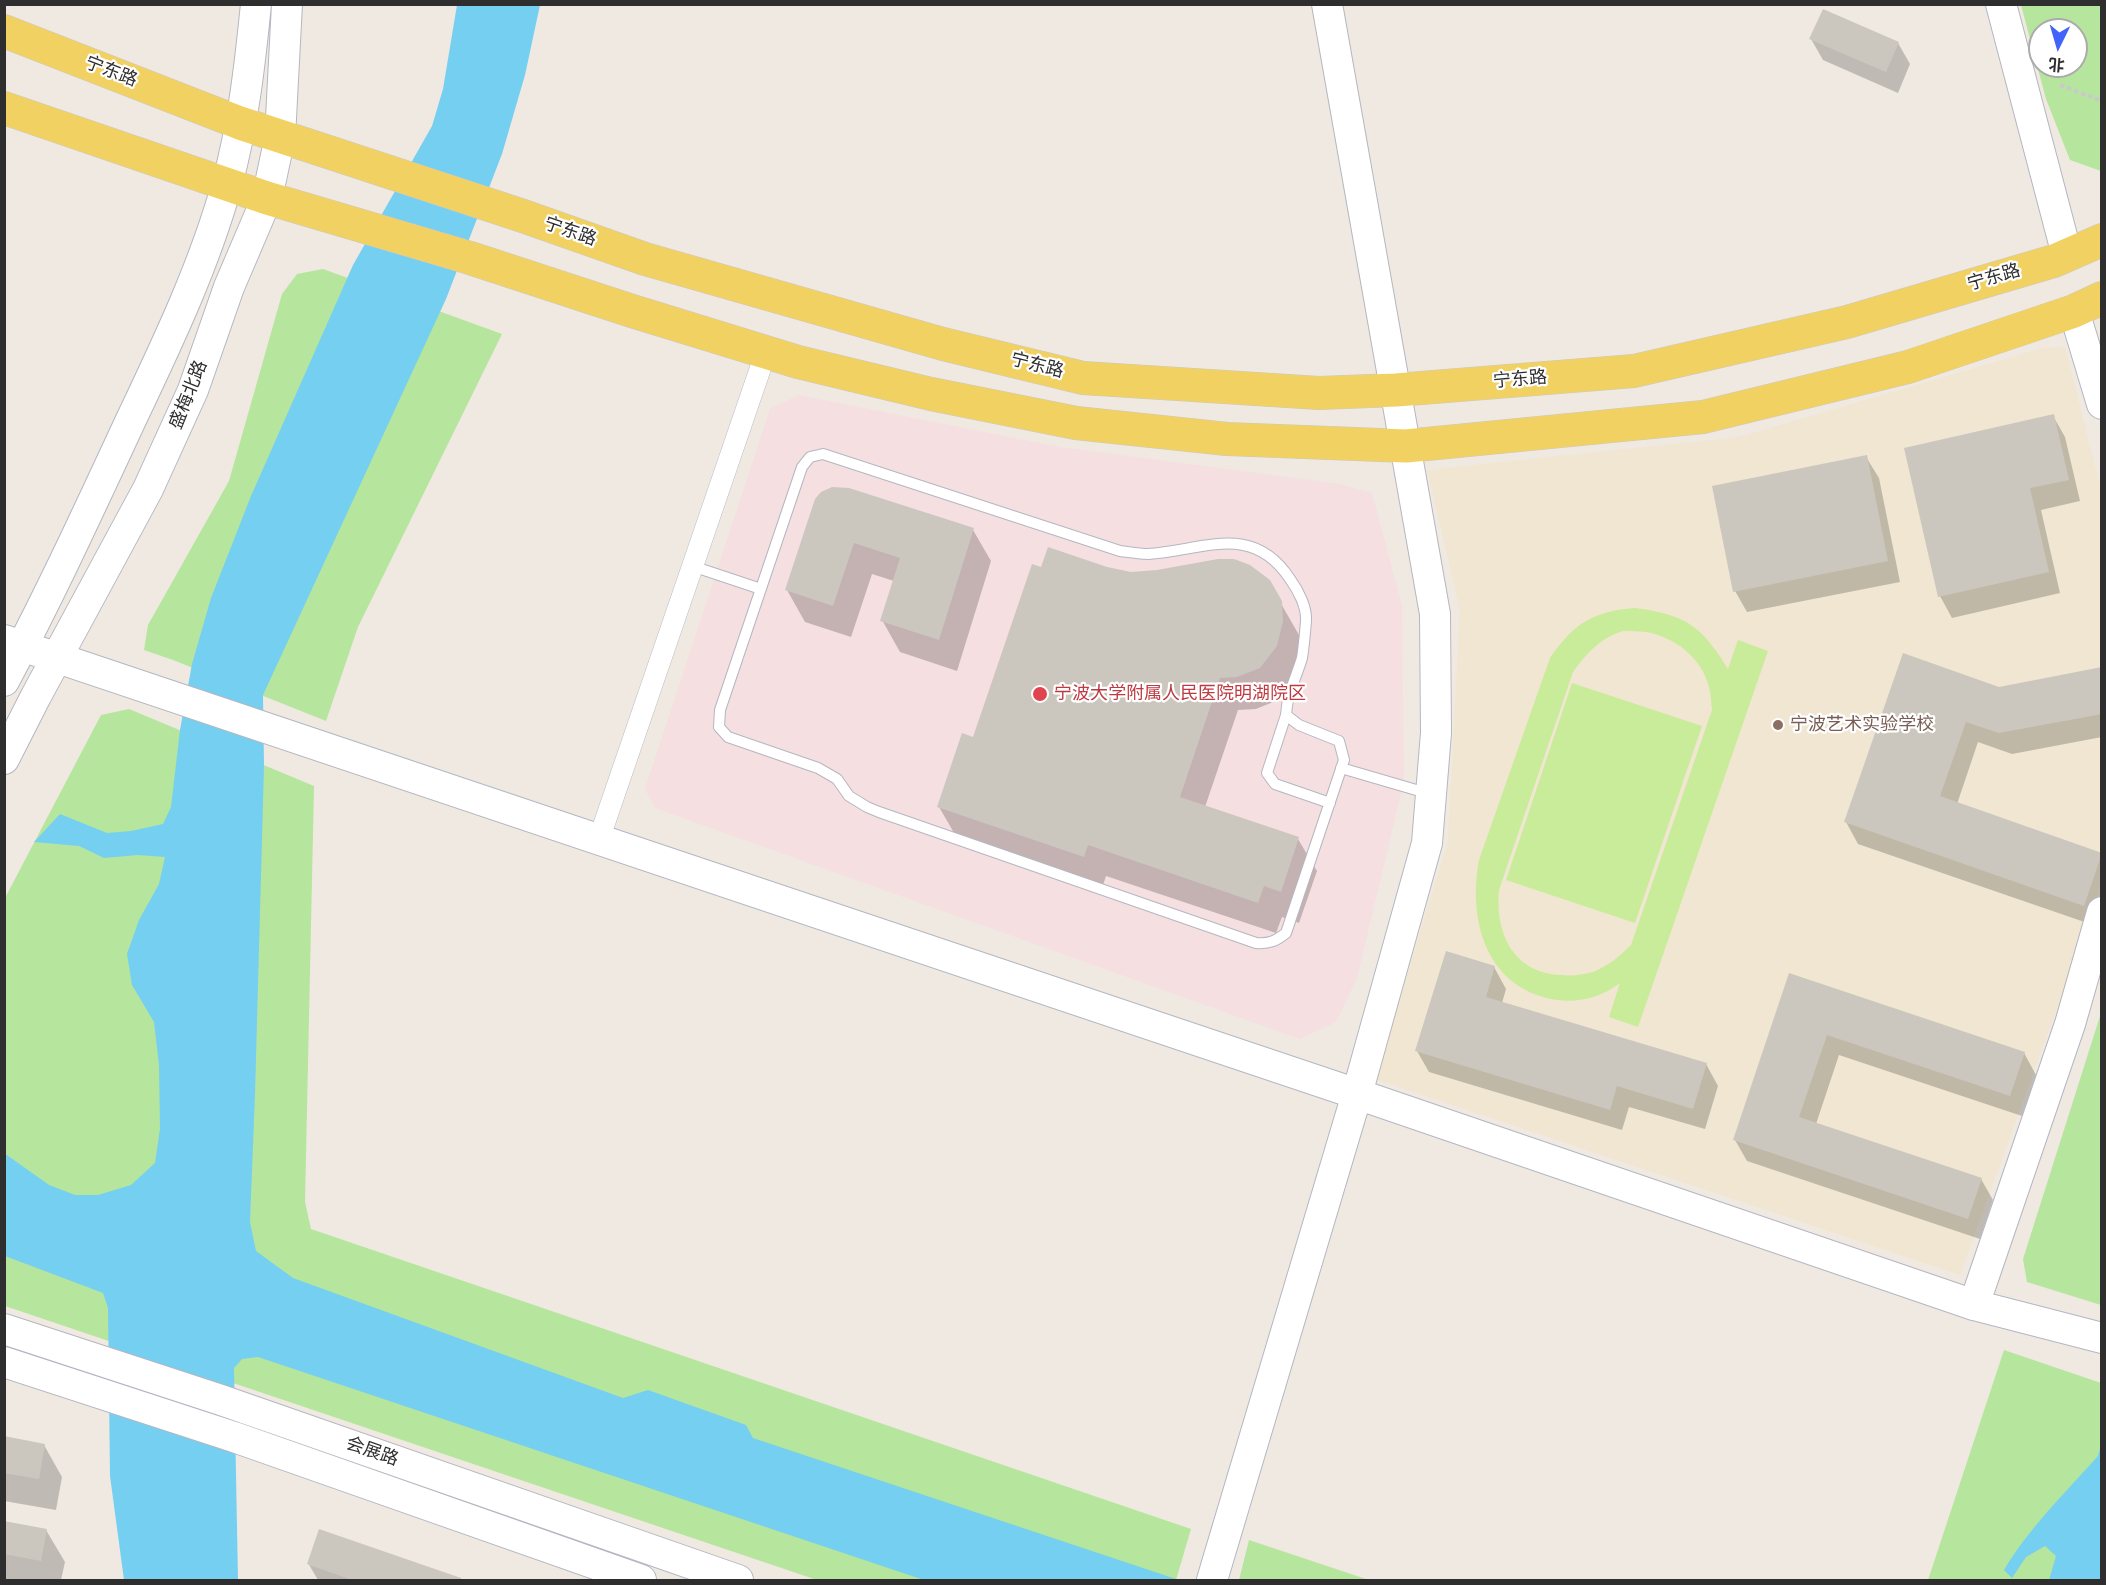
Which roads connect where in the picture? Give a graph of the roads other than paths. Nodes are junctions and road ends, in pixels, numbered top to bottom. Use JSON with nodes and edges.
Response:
{"nodes":[{"id":1,"x":256,"y":4,"type":"edge"},
{"id":2,"x":287,"y":4,"type":"edge"},
{"id":3,"x":1327,"y":4,"type":"edge"},
{"id":4,"x":2001,"y":4,"type":"edge"},
{"id":5,"x":4,"y":31,"type":"edge"},
{"id":6,"x":4,"y":108,"type":"edge"},
{"id":7,"x":240,"y":123,"type":"junction"},
{"id":8,"x":280,"y":137,"type":"junction"},
{"id":9,"x":227,"y":183,"type":"junction"},
{"id":10,"x":267,"y":198,"type":"junction"},
{"id":11,"x":2102,"y":240,"type":"edge"},
{"id":12,"x":2067,"y":255,"type":"junction"},
{"id":13,"x":2088,"y":304,"type":"edge"},
{"id":14,"x":766,"y":352,"type":"junction"},
{"id":15,"x":1396,"y":390,"type":"junction"},
{"id":16,"x":2102,"y":404,"type":"edge"},
{"id":17,"x":1406,"y":446,"type":"junction"},
{"id":18,"x":692,"y":566,"type":"junction"},
{"id":19,"x":761,"y":589,"type":"junction"},
{"id":20,"x":14,"y":643,"type":"edge"},
{"id":21,"x":58,"y":658,"type":"junction"},
{"id":22,"x":4,"y":681,"type":"edge"},
{"id":23,"x":1286,"y":715,"type":"junction"},
{"id":24,"x":4,"y":759,"type":"edge"},
{"id":25,"x":1341,"y":768,"type":"junction"},
{"id":26,"x":1431,"y":794,"type":"junction"},
{"id":27,"x":1330,"y":803,"type":"junction"},
{"id":28,"x":599,"y":839,"type":"junction"},
{"id":29,"x":2102,"y":912,"type":"edge"},
{"id":30,"x":1357,"y":1094,"type":"junction"},
{"id":31,"x":1974,"y":1305,"type":"junction"},
{"id":32,"x":4,"y":1329,"type":"edge"},
{"id":33,"x":2102,"y":1338,"type":"edge"},
{"id":34,"x":4,"y":1362,"type":"edge"},
{"id":35,"x":639,"y":1580,"type":"edge"},
{"id":36,"x":738,"y":1581,"type":"edge"},
{"id":37,"x":1212,"y":1581,"type":"edge"}],
"edges":[{"from":1,"to":7,"type":"street"},
{"from":2,"to":8,"type":"street","name":"盛梅北路"},
{"from":3,"to":15,"type":"street"},
{"from":4,"to":12,"type":"street"},
{"from":5,"to":7,"type":"main road","name":"宁东路"},
{"from":6,"to":9,"type":"main road"},
{"from":7,"to":8,"type":"main road","name":"宁东路"},
{"from":7,"to":9,"type":"street"},
{"from":8,"to":10,"type":"street","name":"盛梅北路"},
{"from":8,"to":15,"type":"main road","name":"宁东路"},
{"from":9,"to":10,"type":"main road"},
{"from":9,"to":20,"type":"street"},
{"from":10,"to":14,"type":"main road"},
{"from":10,"to":21,"type":"street","name":"盛梅北路"},
{"from":11,"to":12,"type":"main road","name":"宁东路"},
{"from":12,"to":15,"type":"main road","name":"宁东路"},
{"from":13,"to":16,"type":"street"},
{"from":13,"to":17,"type":"main road"},
{"from":14,"to":17,"type":"main road"},
{"from":14,"to":18,"type":"street"},
{"from":15,"to":17,"type":"street"},
{"from":17,"to":26,"type":"street"},
{"from":18,"to":19,"type":"lane"},
{"from":18,"to":28,"type":"street"},
{"from":19,"to":23,"type":"lane"},
{"from":19,"to":27,"type":"lane"},
{"from":20,"to":21,"type":"street"},
{"from":20,"to":22,"type":"street"},
{"from":21,"to":24,"type":"street","name":"盛梅北路"},
{"from":21,"to":28,"type":"street"},
{"from":23,"to":25,"type":"lane"},
{"from":23,"to":27,"type":"lane"},
{"from":25,"to":26,"type":"lane"},
{"from":25,"to":27,"type":"lane"},
{"from":26,"to":30,"type":"street"},
{"from":28,"to":30,"type":"street"},
{"from":29,"to":31,"type":"street"},
{"from":30,"to":31,"type":"street"},
{"from":30,"to":37,"type":"street"},
{"from":31,"to":33,"type":"street"},
{"from":32,"to":36,"type":"street","name":"会展路"},
{"from":34,"to":35,"type":"street","name":"会展路"}]}
